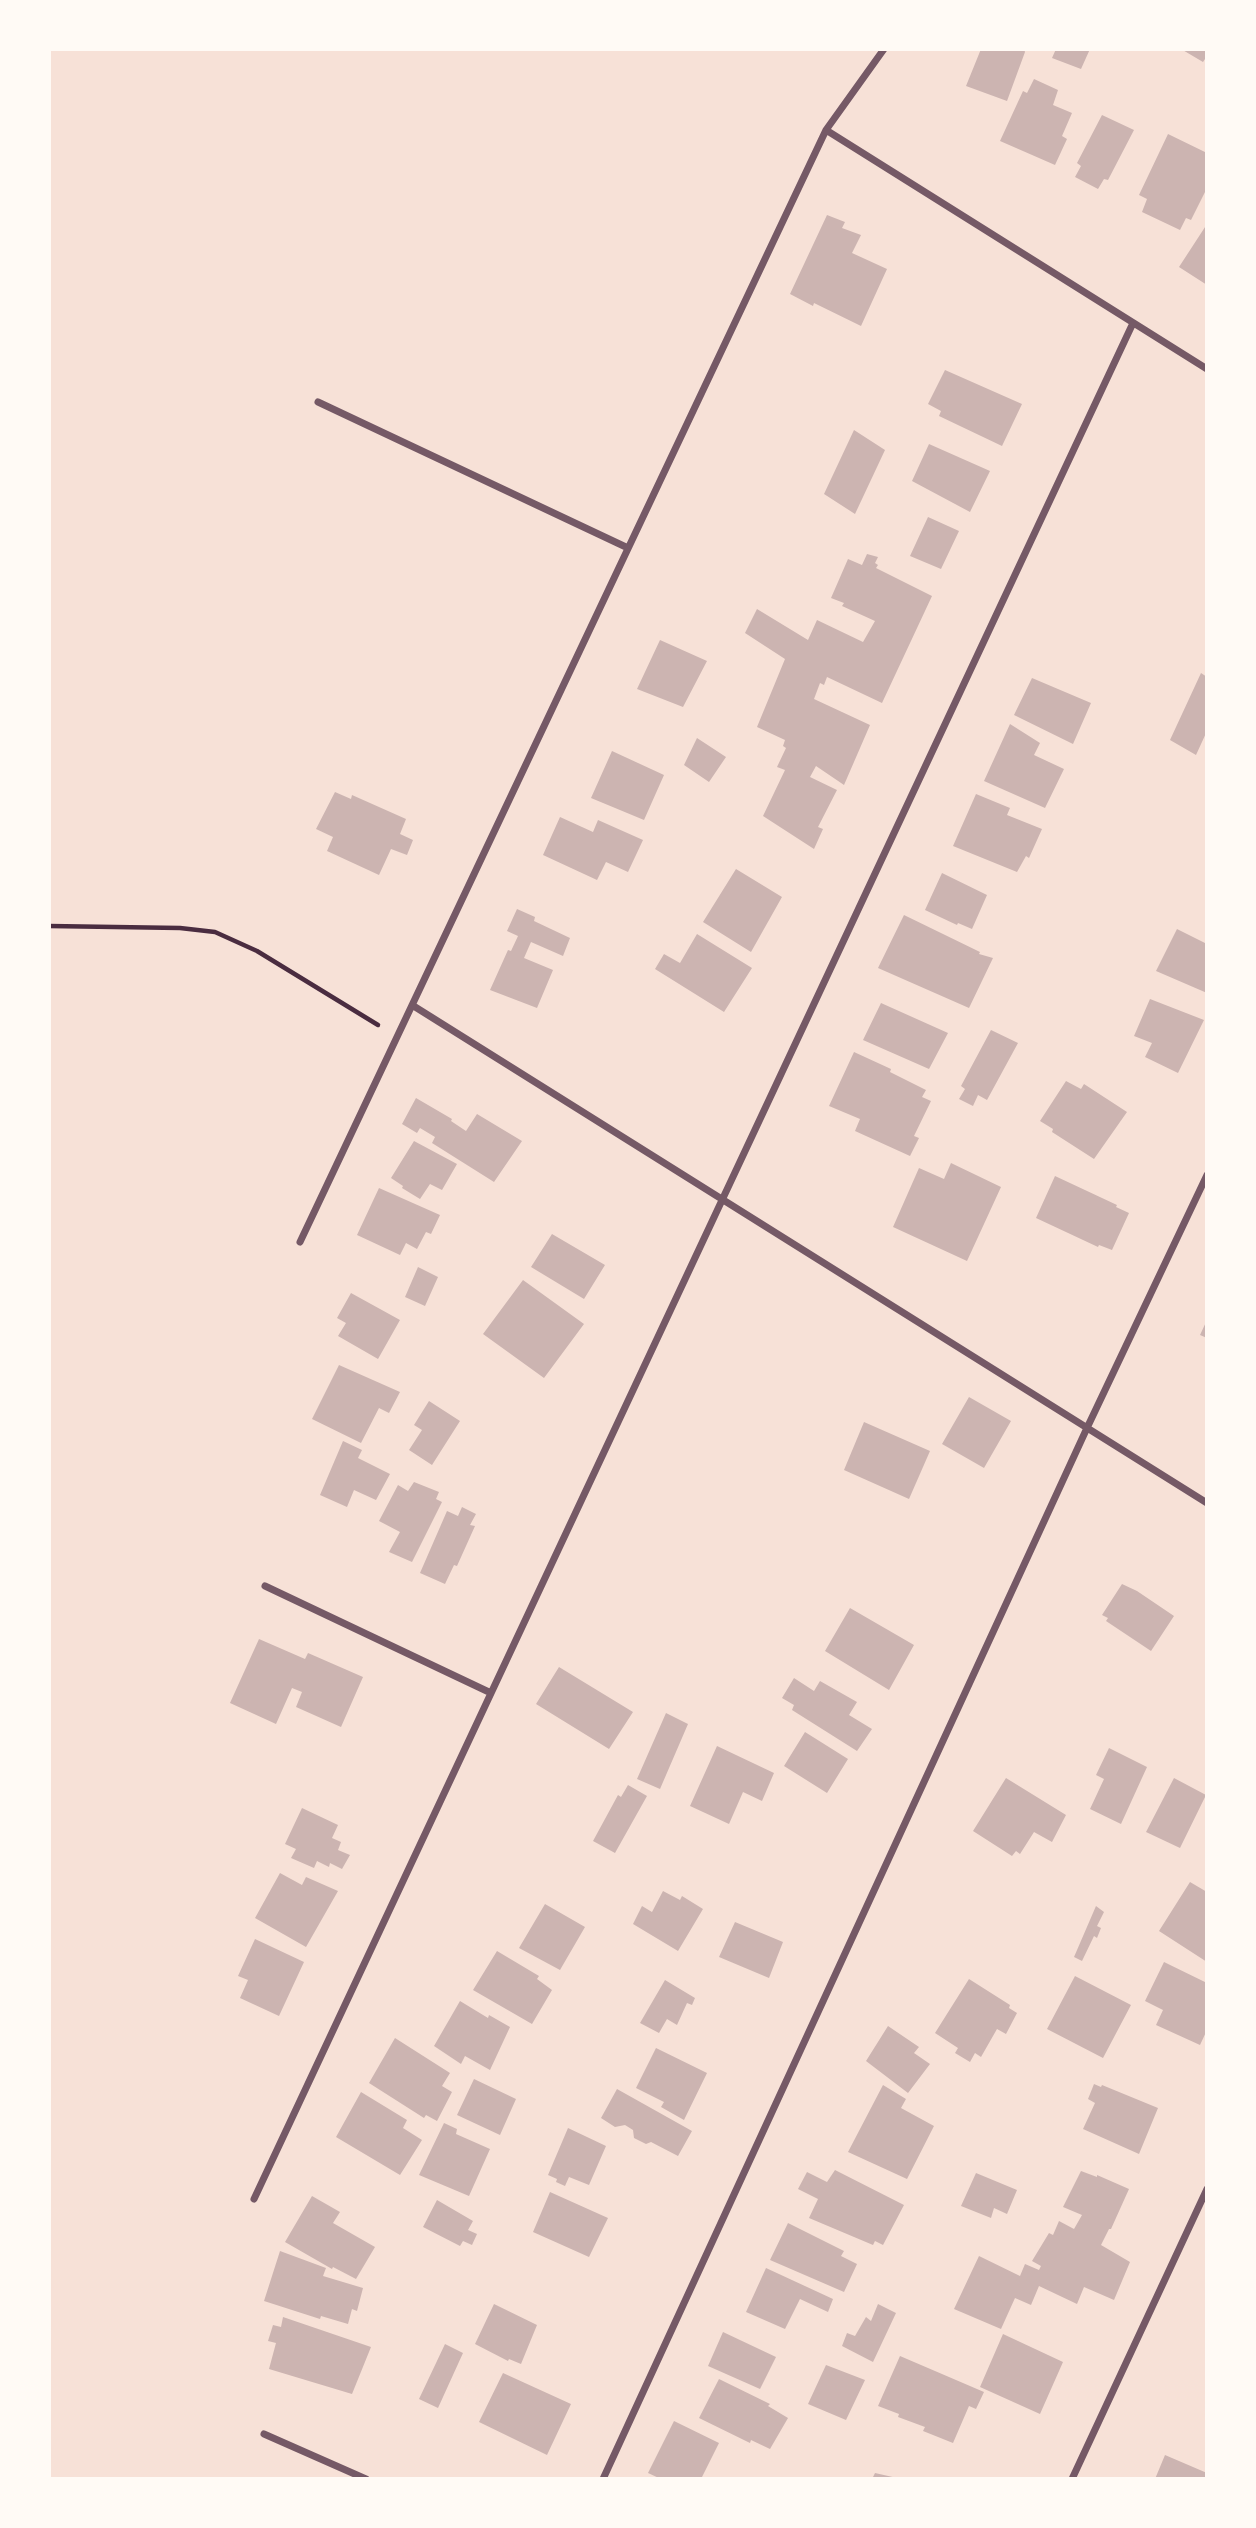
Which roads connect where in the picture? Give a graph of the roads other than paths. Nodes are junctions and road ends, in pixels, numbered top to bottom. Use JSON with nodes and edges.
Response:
{"nodes":[{"id":1,"x":884,"y":49,"type":"edge"},
{"id":2,"x":826,"y":130,"type":"junction"},
{"id":3,"x":1133,"y":323,"type":"junction"},
{"id":4,"x":1207,"y":369,"type":"edge"},
{"id":5,"x":318,"y":402,"type":"dead end"},
{"id":6,"x":628,"y":548,"type":"junction"},
{"id":7,"x":412,"y":1005,"type":"junction"},
{"id":8,"x":1207,"y":1175,"type":"edge"},
{"id":9,"x":723,"y":1199,"type":"junction"},
{"id":10,"x":300,"y":1242,"type":"dead end"},
{"id":11,"x":1087,"y":1428,"type":"junction"},
{"id":12,"x":1207,"y":1503,"type":"edge"},
{"id":13,"x":265,"y":1586,"type":"dead end"},
{"id":14,"x":491,"y":1693,"type":"junction"},
{"id":15,"x":1207,"y":2189,"type":"edge"},
{"id":16,"x":254,"y":2199,"type":"dead end"},
{"id":17,"x":264,"y":2434,"type":"dead end"},
{"id":18,"x":366,"y":2479,"type":"edge"},
{"id":19,"x":603,"y":2479,"type":"edge"},
{"id":20,"x":1072,"y":2479,"type":"edge"}],
"edges":[{"from":1,"to":2,"type":"street"},
{"from":2,"to":3,"type":"street"},
{"from":2,"to":6,"type":"street"},
{"from":3,"to":4,"type":"street"},
{"from":3,"to":9,"type":"street"},
{"from":5,"to":6,"type":"street"},
{"from":6,"to":7,"type":"street"},
{"from":7,"to":9,"type":"street"},
{"from":7,"to":10,"type":"street"},
{"from":8,"to":11,"type":"street"},
{"from":9,"to":11,"type":"street"},
{"from":9,"to":14,"type":"street"},
{"from":11,"to":12,"type":"street"},
{"from":11,"to":19,"type":"street"},
{"from":13,"to":14,"type":"street"},
{"from":14,"to":16,"type":"street"},
{"from":15,"to":20,"type":"street"},
{"from":17,"to":18,"type":"street"}]}
